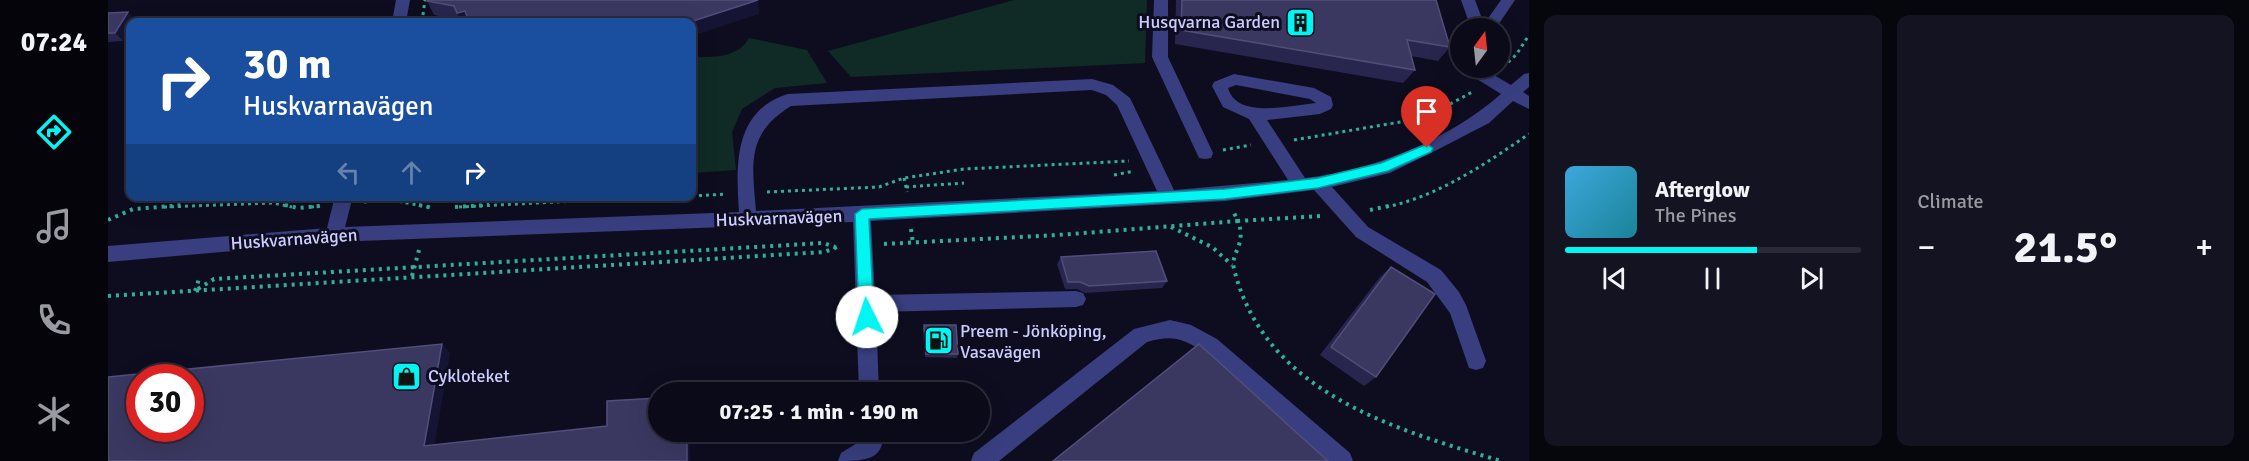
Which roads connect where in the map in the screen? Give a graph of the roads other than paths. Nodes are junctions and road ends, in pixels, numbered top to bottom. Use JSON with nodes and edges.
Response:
{"nodes":[{"id":1,"x":403,"y":0,"type":"edge"},
{"id":2,"x":1161,"y":0,"type":"edge"},
{"id":3,"x":1468,"y":0,"type":"edge"},
{"id":4,"x":1508,"y":0,"type":"edge"},
{"id":5,"x":400,"y":18,"type":"edge"},
{"id":6,"x":1474,"y":18,"type":"edge"},
{"id":7,"x":1496,"y":18,"type":"edge"},
{"id":8,"x":1487,"y":78,"type":"edge"},
{"id":9,"x":1529,"y":78,"type":"edge"},
{"id":10,"x":1513,"y":93,"type":"junction"},
{"id":11,"x":1529,"y":103,"type":"edge"},
{"id":12,"x":1255,"y":115,"type":"junction"},
{"id":13,"x":1205,"y":153,"type":"dead end"},
{"id":14,"x":1310,"y":184,"type":"junction"},
{"id":15,"x":1168,"y":197,"type":"junction"},
{"id":16,"x":343,"y":201,"type":"edge"},
{"id":17,"x":862,"y":214,"type":"junction"},
{"id":18,"x":748,"y":219,"type":"junction"},
{"id":19,"x":334,"y":235,"type":"junction"},
{"id":20,"x":108,"y":254,"type":"edge"},
{"id":21,"x":1076,"y":300,"type":"dead end"},
{"id":22,"x":865,"y":304,"type":"junction"},
{"id":23,"x":1476,"y":361,"type":"dead end"},
{"id":24,"x":869,"y":382,"type":"edge"},
{"id":25,"x":872,"y":446,"type":"edge"},
{"id":26,"x":849,"y":461,"type":"edge"},
{"id":27,"x":982,"y":461,"type":"edge"},
{"id":28,"x":1342,"y":461,"type":"edge"}],
"edges":[{"from":1,"to":5,"type":"street"},
{"from":2,"to":13,"type":"street"},
{"from":3,"to":6,"type":"street"},
{"from":4,"to":7,"type":"street"},
{"from":8,"to":10,"type":"street"},
{"from":9,"to":10,"type":"street","name":"Huskvarnavägen"},
{"from":10,"to":11,"type":"street"},
{"from":10,"to":14,"type":"street","name":"Huskvarnavägen"},
{"from":12,"to":12,"type":"street"},
{"from":12,"to":14,"type":"street"},
{"from":14,"to":15,"type":"street","name":"Huskvarnavägen"},
{"from":14,"to":23,"type":"street"},
{"from":15,"to":17,"type":"street","name":"Huskvarnavägen"},
{"from":15,"to":18,"type":"street"},
{"from":16,"to":19,"type":"street"},
{"from":17,"to":18,"type":"street","name":"Huskvarnavägen"},
{"from":17,"to":22,"type":"street"},
{"from":18,"to":19,"type":"street","name":"Huskvarnavägen"},
{"from":19,"to":20,"type":"street","name":"Huskvarnavägen"},
{"from":21,"to":22,"type":"street"},
{"from":22,"to":24,"type":"street"},
{"from":25,"to":26,"type":"street"},
{"from":27,"to":28,"type":"street"}]}
